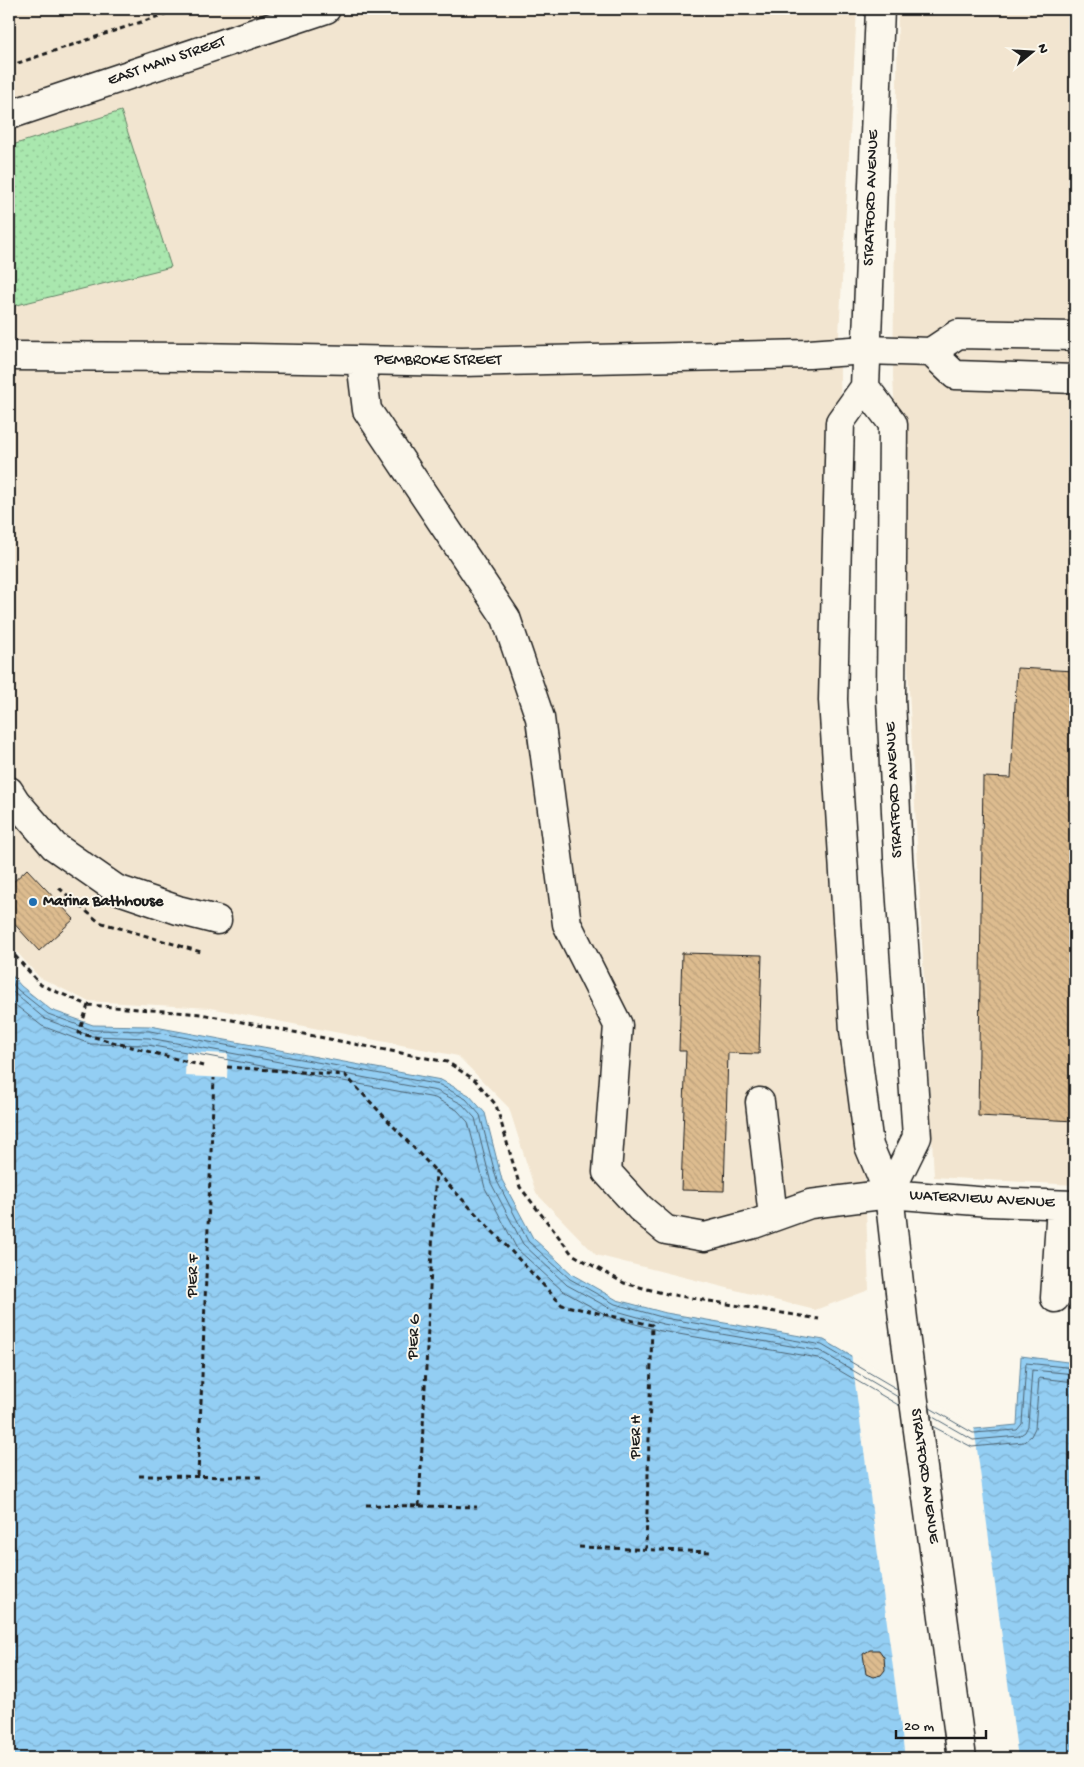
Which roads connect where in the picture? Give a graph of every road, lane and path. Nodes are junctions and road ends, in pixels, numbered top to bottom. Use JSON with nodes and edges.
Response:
{"nodes":[{"id":1,"x":180,"y":9,"type":"edge"},
{"id":2,"x":326,"y":9,"type":"edge"},
{"id":3,"x":880,"y":9,"type":"edge"},
{"id":4,"x":9,"y":66,"type":"edge"},
{"id":5,"x":9,"y":115,"type":"edge"},
{"id":6,"x":1075,"y":336,"type":"edge"},
{"id":7,"x":866,"y":350,"type":"junction"},
{"id":8,"x":931,"y":352,"type":"junction"},
{"id":9,"x":9,"y":356,"type":"edge"},
{"id":10,"x":361,"y":361,"type":"junction"},
{"id":11,"x":1075,"y":378,"type":"edge"},
{"id":12,"x":865,"y":387,"type":"junction"},
{"id":13,"x":9,"y":791,"type":"edge"},
{"id":14,"x":218,"y":920,"type":"dead end"},
{"id":15,"x":9,"y":949,"type":"edge"},
{"id":16,"x":88,"y":1005,"type":"junction"},
{"id":17,"x":203,"y":1066,"type":"dead end"},
{"id":18,"x":227,"y":1067,"type":"dead end"},
{"id":19,"x":214,"y":1078,"type":"dead end"},
{"id":20,"x":760,"y":1102,"type":"dead end"},
{"id":21,"x":436,"y":1170,"type":"junction"},
{"id":22,"x":889,"y":1194,"type":"junction"},
{"id":23,"x":1068,"y":1205,"type":"edge"},
{"id":24,"x":773,"y":1217,"type":"junction"},
{"id":25,"x":1056,"y":1298,"type":"dead end"},
{"id":26,"x":818,"y":1319,"type":"dead end"},
{"id":27,"x":139,"y":1476,"type":"dead end"},
{"id":28,"x":198,"y":1476,"type":"junction"},
{"id":29,"x":262,"y":1477,"type":"dead end"},
{"id":30,"x":366,"y":1505,"type":"dead end"},
{"id":31,"x":418,"y":1506,"type":"junction"},
{"id":32,"x":477,"y":1507,"type":"dead end"},
{"id":33,"x":579,"y":1547,"type":"dead end"},
{"id":34,"x":646,"y":1549,"type":"junction"},
{"id":35,"x":712,"y":1552,"type":"dead end"},
{"id":36,"x":962,"y":1758,"type":"edge"}],
"edges":[{"from":1,"to":4,"type":"path"},
{"from":2,"to":5,"type":"main road","name":"EAST MAIN STREET"},
{"from":3,"to":7,"type":"main road","name":"STRATFORD AVENUE"},
{"from":6,"to":8,"type":"main road"},
{"from":7,"to":8,"type":"main road","name":"PEMBROKE STREET"},
{"from":7,"to":10,"type":"main road","name":"PEMBROKE STREET"},
{"from":7,"to":12,"type":"main road","name":"STRATFORD AVENUE"},
{"from":8,"to":11,"type":"main road"},
{"from":9,"to":10,"type":"main road","name":"PEMBROKE STREET"},
{"from":10,"to":24,"type":"main road","name":"WATERVIEW AVENUE"},
{"from":12,"to":22,"type":"main road","name":"STRATFORD AVENUE"},
{"from":12,"to":22,"type":"main road","name":"STRATFORD AVENUE"},
{"from":13,"to":14,"type":"main road"},
{"from":15,"to":16,"type":"path"},
{"from":16,"to":17,"type":"path"},
{"from":16,"to":26,"type":"path"},
{"from":18,"to":21,"type":"path"},
{"from":19,"to":28,"type":"path","name":"PIER F"},
{"from":20,"to":24,"type":"main road"},
{"from":21,"to":31,"type":"path","name":"PIER G"},
{"from":21,"to":34,"type":"path","name":"PIER H"},
{"from":22,"to":23,"type":"main road","name":"WATERVIEW AVENUE"},
{"from":22,"to":24,"type":"main road","name":"WATERVIEW AVENUE"},
{"from":22,"to":36,"type":"main road","name":"STRATFORD AVENUE"},
{"from":23,"to":25,"type":"main road"},
{"from":27,"to":28,"type":"path"},
{"from":28,"to":29,"type":"path"},
{"from":30,"to":31,"type":"path"},
{"from":31,"to":32,"type":"path"},
{"from":33,"to":34,"type":"path"},
{"from":34,"to":35,"type":"path"}]}
